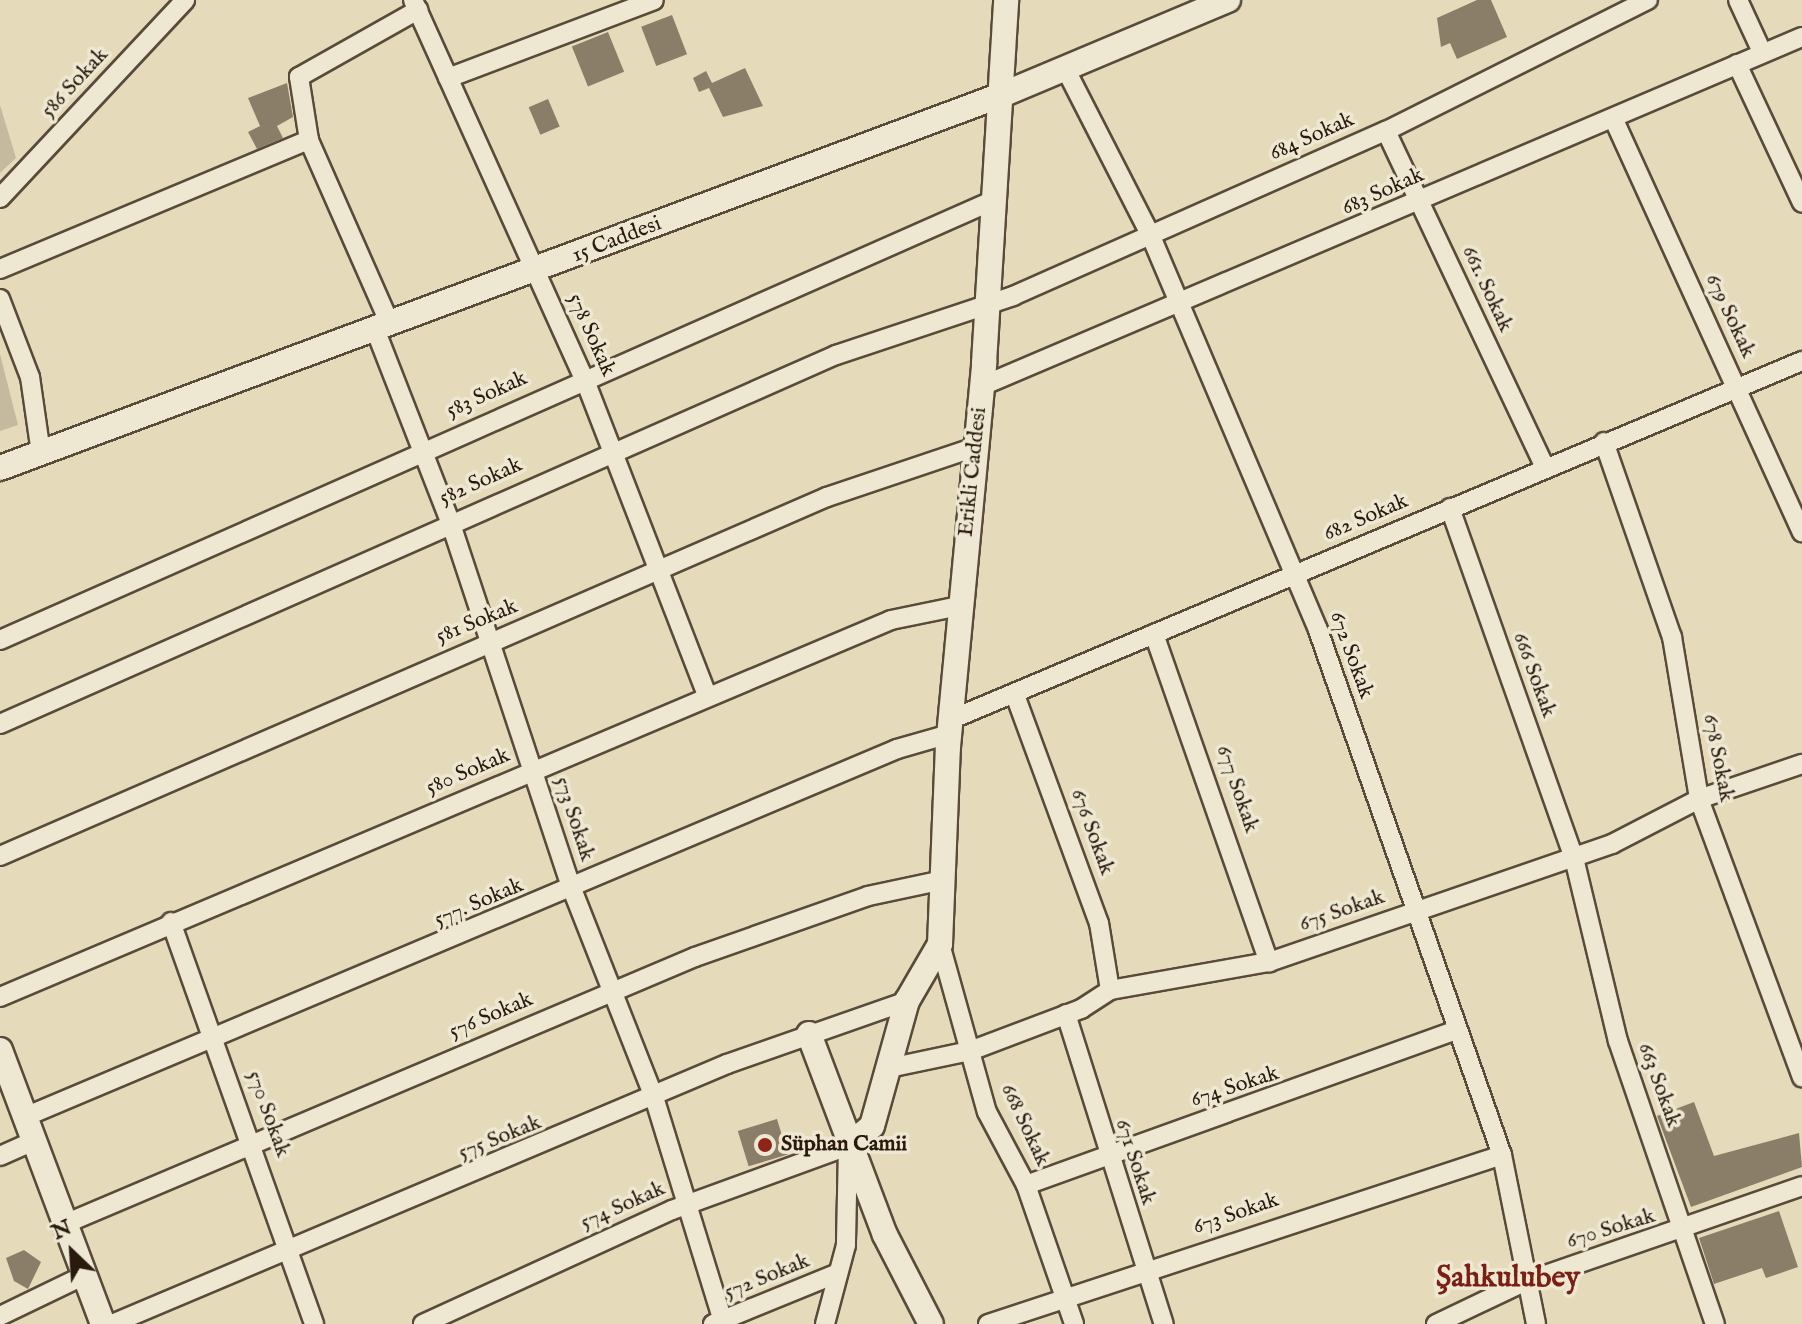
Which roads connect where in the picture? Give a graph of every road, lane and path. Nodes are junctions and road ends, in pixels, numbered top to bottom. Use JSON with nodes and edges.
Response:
{"nodes":[{"id":1,"x":185,"y":0,"type":"edge"},
{"id":2,"x":654,"y":0,"type":"edge"},
{"id":3,"x":1006,"y":0,"type":"edge"},
{"id":4,"x":1228,"y":0,"type":"edge"},
{"id":5,"x":1648,"y":0,"type":"edge"},
{"id":6,"x":1738,"y":0,"type":"edge"},
{"id":7,"x":415,"y":5,"type":"edge"},
{"id":8,"x":1802,"y":37,"type":"edge"},
{"id":9,"x":1762,"y":52,"type":"junction"},
{"id":10,"x":1737,"y":64,"type":"junction"},
{"id":11,"x":1065,"y":68,"type":"junction"},
{"id":12,"x":448,"y":78,"type":"junction"},
{"id":13,"x":1004,"y":94,"type":"junction"},
{"id":14,"x":1614,"y":120,"type":"junction"},
{"id":15,"x":1386,"y":131,"type":"junction"},
{"id":16,"x":309,"y":140,"type":"junction"},
{"id":17,"x":0,"y":198,"type":"edge"},
{"id":18,"x":996,"y":199,"type":"junction"},
{"id":19,"x":1421,"y":201,"type":"junction"},
{"id":20,"x":1802,"y":203,"type":"edge"},
{"id":21,"x":1150,"y":234,"type":"junction"},
{"id":22,"x":0,"y":269,"type":"edge"},
{"id":23,"x":535,"y":270,"type":"junction"},
{"id":24,"x":0,"y":299,"type":"edge"},
{"id":25,"x":989,"y":305,"type":"junction"},
{"id":26,"x":1179,"y":308,"type":"junction"},
{"id":27,"x":382,"y":327,"type":"junction"},
{"id":28,"x":1802,"y":361,"type":"edge"},
{"id":29,"x":584,"y":378,"type":"junction"},
{"id":30,"x":982,"y":386,"type":"junction"},
{"id":31,"x":1737,"y":389,"type":"junction"},
{"id":32,"x":1604,"y":442,"type":"junction"},
{"id":33,"x":976,"y":447,"type":"junction"},
{"id":34,"x":423,"y":450,"type":"junction"},
{"id":35,"x":614,"y":450,"type":"junction"},
{"id":36,"x":41,"y":453,"type":"junction"},
{"id":37,"x":1545,"y":467,"type":"junction"},
{"id":38,"x":0,"y":468,"type":"edge"},
{"id":39,"x":1450,"y":508,"type":"junction"},
{"id":40,"x":450,"y":521,"type":"junction"},
{"id":41,"x":1802,"y":532,"type":"edge"},
{"id":42,"x":663,"y":573,"type":"junction"},
{"id":43,"x":1294,"y":576,"type":"junction"},
{"id":44,"x":959,"y":606,"type":"junction"},
{"id":45,"x":1154,"y":634,"type":"junction"},
{"id":46,"x":0,"y":640,"type":"edge"},
{"id":47,"x":488,"y":644,"type":"junction"},
{"id":48,"x":1015,"y":695,"type":"junction"},
{"id":49,"x":708,"y":697,"type":"junction"},
{"id":50,"x":0,"y":724,"type":"edge"},
{"id":51,"x":950,"y":727,"type":"junction"},
{"id":52,"x":1802,"y":764,"type":"edge"},
{"id":53,"x":532,"y":770,"type":"junction"},
{"id":54,"x":1699,"y":799,"type":"junction"},
{"id":55,"x":0,"y":856,"type":"edge"},
{"id":56,"x":1574,"y":858,"type":"junction"},
{"id":57,"x":943,"y":880,"type":"junction"},
{"id":58,"x":572,"y":889,"type":"junction"},
{"id":59,"x":1416,"y":912,"type":"junction"},
{"id":60,"x":171,"y":922,"type":"junction"},
{"id":61,"x":940,"y":944,"type":"junction"},
{"id":62,"x":1269,"y":962,"type":"junction"},
{"id":63,"x":616,"y":990,"type":"junction"},
{"id":64,"x":1110,"y":990,"type":"junction"},
{"id":65,"x":0,"y":997,"type":"edge"},
{"id":66,"x":907,"y":1001,"type":"junction"},
{"id":67,"x":1066,"y":1014,"type":"junction"},
{"id":68,"x":1457,"y":1030,"type":"junction"},
{"id":69,"x":809,"y":1034,"type":"junction"},
{"id":70,"x":215,"y":1037,"type":"junction"},
{"id":71,"x":0,"y":1050,"type":"edge"},
{"id":72,"x":970,"y":1051,"type":"junction"},
{"id":73,"x":889,"y":1068,"type":"junction"},
{"id":74,"x":1802,"y":1078,"type":"edge"},
{"id":75,"x":654,"y":1097,"type":"junction"},
{"id":76,"x":27,"y":1116,"type":"junction"},
{"id":77,"x":36,"y":1140,"type":"junction"},
{"id":78,"x":848,"y":1146,"type":"junction"},
{"id":79,"x":253,"y":1147,"type":"junction"},
{"id":80,"x":1106,"y":1155,"type":"junction"},
{"id":81,"x":1502,"y":1155,"type":"junction"},
{"id":82,"x":0,"y":1156,"type":"edge"},
{"id":83,"x":1026,"y":1185,"type":"junction"},
{"id":84,"x":1802,"y":1186,"type":"edge"},
{"id":85,"x":686,"y":1205,"type":"junction"},
{"id":86,"x":67,"y":1223,"type":"junction"},
{"id":87,"x":1685,"y":1231,"type":"junction"},
{"id":88,"x":295,"y":1252,"type":"junction"},
{"id":89,"x":1147,"y":1270,"type":"junction"},
{"id":90,"x":838,"y":1273,"type":"junction"},
{"id":91,"x":85,"y":1275,"type":"junction"},
{"id":92,"x":1522,"y":1283,"type":"junction"},
{"id":93,"x":1065,"y":1299,"type":"junction"},
{"id":94,"x":0,"y":1316,"type":"edge"},
{"id":95,"x":720,"y":1323,"type":"edge"},
{"id":96,"x":103,"y":1324,"type":"edge"},
{"id":97,"x":112,"y":1324,"type":"edge"},
{"id":98,"x":314,"y":1324,"type":"edge"},
{"id":99,"x":423,"y":1324,"type":"edge"},
{"id":100,"x":825,"y":1324,"type":"edge"},
{"id":101,"x":931,"y":1324,"type":"edge"},
{"id":102,"x":988,"y":1324,"type":"edge"},
{"id":103,"x":1074,"y":1324,"type":"edge"},
{"id":104,"x":1164,"y":1324,"type":"edge"},
{"id":105,"x":1436,"y":1324,"type":"edge"},
{"id":106,"x":1536,"y":1324,"type":"edge"},
{"id":107,"x":1715,"y":1324,"type":"edge"}],
"edges":[{"from":1,"to":17,"type":"street","name":"586 Sokak"},
{"from":2,"to":12,"type":"street"},
{"from":3,"to":13,"type":"street","name":"Erikli Caddesi"},
{"from":4,"to":11,"type":"street","name":"15 Caddesi"},
{"from":5,"to":15,"type":"street","name":"684 Sokak"},
{"from":6,"to":9,"type":"street"},
{"from":7,"to":12,"type":"street","name":"578 Sokak"},
{"from":7,"to":16,"type":"street","name":"573 Sokak"},
{"from":8,"to":9,"type":"street","name":"683 Sokak"},
{"from":9,"to":10,"type":"street","name":"683 Sokak"},
{"from":10,"to":14,"type":"street","name":"683 Sokak"},
{"from":10,"to":20,"type":"street"},
{"from":11,"to":13,"type":"street","name":"15 Caddesi"},
{"from":11,"to":21,"type":"street","name":"672 Sokak"},
{"from":12,"to":23,"type":"street","name":"578 Sokak"},
{"from":13,"to":18,"type":"street","name":"Erikli Caddesi"},
{"from":13,"to":23,"type":"street","name":"15 Caddesi"},
{"from":14,"to":19,"type":"street","name":"683 Sokak"},
{"from":14,"to":31,"type":"street","name":"679 Sokak"},
{"from":15,"to":19,"type":"street","name":"661. Sokak"},
{"from":15,"to":21,"type":"street","name":"684 Sokak"},
{"from":16,"to":22,"type":"street"},
{"from":16,"to":27,"type":"street","name":"573 Sokak"},
{"from":18,"to":25,"type":"street","name":"Erikli Caddesi"},
{"from":18,"to":29,"type":"street","name":"583 Sokak"},
{"from":19,"to":26,"type":"street","name":"683 Sokak"},
{"from":19,"to":37,"type":"street","name":"661. Sokak"},
{"from":21,"to":25,"type":"street","name":"684 Sokak"},
{"from":21,"to":26,"type":"street","name":"672 Sokak"},
{"from":23,"to":27,"type":"street","name":"15 Caddesi"},
{"from":23,"to":29,"type":"street","name":"578 Sokak"},
{"from":24,"to":36,"type":"street"},
{"from":25,"to":30,"type":"street","name":"Erikli Caddesi"},
{"from":25,"to":35,"type":"street","name":"582 Sokak"},
{"from":26,"to":30,"type":"street","name":"683 Sokak"},
{"from":26,"to":43,"type":"street","name":"672 Sokak"},
{"from":27,"to":34,"type":"street","name":"573 Sokak"},
{"from":27,"to":36,"type":"street","name":"15 Caddesi"},
{"from":28,"to":31,"type":"street","name":"682 Sokak"},
{"from":29,"to":34,"type":"street","name":"583 Sokak"},
{"from":29,"to":35,"type":"street","name":"578 Sokak"},
{"from":30,"to":33,"type":"street","name":"Erikli Caddesi"},
{"from":31,"to":32,"type":"street","name":"682 Sokak"},
{"from":31,"to":41,"type":"street","name":"679 Sokak"},
{"from":32,"to":37,"type":"street","name":"682 Sokak"},
{"from":32,"to":54,"type":"street","name":"678 Sokak"},
{"from":33,"to":42,"type":"street","name":"581 Sokak"},
{"from":33,"to":44,"type":"street","name":"Erikli Caddesi"},
{"from":34,"to":40,"type":"street","name":"573 Sokak"},
{"from":34,"to":46,"type":"street","name":"583 Sokak"},
{"from":35,"to":40,"type":"street","name":"582 Sokak"},
{"from":35,"to":42,"type":"street","name":"578 Sokak"},
{"from":36,"to":38,"type":"street","name":"15 Caddesi"},
{"from":37,"to":39,"type":"street","name":"682 Sokak"},
{"from":39,"to":43,"type":"street","name":"682 Sokak"},
{"from":39,"to":56,"type":"street","name":"666 Sokak"},
{"from":40,"to":47,"type":"street","name":"573 Sokak"},
{"from":40,"to":50,"type":"street","name":"582 Sokak"},
{"from":42,"to":47,"type":"street","name":"581 Sokak"},
{"from":42,"to":49,"type":"street","name":"578 Sokak"},
{"from":43,"to":45,"type":"street","name":"682 Sokak"},
{"from":43,"to":59,"type":"street","name":"672 Sokak"},
{"from":44,"to":49,"type":"street","name":"580 Sokak"},
{"from":44,"to":51,"type":"street","name":"Erikli Caddesi"},
{"from":45,"to":48,"type":"street","name":"682 Sokak"},
{"from":45,"to":62,"type":"street","name":"677 Sokak"},
{"from":47,"to":53,"type":"street","name":"573 Sokak"},
{"from":47,"to":55,"type":"street","name":"581 Sokak"},
{"from":48,"to":51,"type":"street","name":"682 Sokak"},
{"from":48,"to":64,"type":"street","name":"676 Sokak"},
{"from":49,"to":53,"type":"street","name":"580 Sokak"},
{"from":51,"to":57,"type":"street","name":"Erikli Caddesi"},
{"from":51,"to":58,"type":"street","name":"577. Sokak"},
{"from":52,"to":54,"type":"street","name":"675 Sokak"},
{"from":53,"to":58,"type":"street","name":"573 Sokak"},
{"from":53,"to":60,"type":"street","name":"580 Sokak"},
{"from":54,"to":56,"type":"street","name":"675 Sokak"},
{"from":54,"to":74,"type":"street","name":"678 Sokak"},
{"from":56,"to":59,"type":"street","name":"675 Sokak"},
{"from":56,"to":87,"type":"street","name":"663 Sokak"},
{"from":57,"to":61,"type":"street","name":"Erikli Caddesi"},
{"from":57,"to":63,"type":"street","name":"576 Sokak"},
{"from":58,"to":63,"type":"street","name":"573 Sokak"},
{"from":58,"to":70,"type":"street","name":"577. Sokak"},
{"from":59,"to":62,"type":"street","name":"675 Sokak"},
{"from":59,"to":68,"type":"street","name":"672 Sokak"},
{"from":60,"to":65,"type":"street","name":"580 Sokak"},
{"from":60,"to":70,"type":"street","name":"570 Sokak"},
{"from":61,"to":66,"type":"street"},
{"from":61,"to":72,"type":"street","name":"668 Sokak"},
{"from":62,"to":64,"type":"street","name":"675 Sokak"},
{"from":63,"to":75,"type":"street","name":"573 Sokak"},
{"from":63,"to":79,"type":"street","name":"576 Sokak"},
{"from":64,"to":67,"type":"street","name":"675 Sokak"},
{"from":66,"to":69,"type":"street","name":"575 Sokak"},
{"from":66,"to":73,"type":"street"},
{"from":67,"to":72,"type":"street","name":"675 Sokak"},
{"from":67,"to":80,"type":"street","name":"671 Sokak"},
{"from":68,"to":80,"type":"street","name":"674 Sokak"},
{"from":68,"to":81,"type":"street","name":"672 Sokak"},
{"from":69,"to":75,"type":"street","name":"575 Sokak"},
{"from":69,"to":78,"type":"street"},
{"from":70,"to":76,"type":"street","name":"577. Sokak"},
{"from":70,"to":79,"type":"street","name":"570 Sokak"},
{"from":71,"to":76,"type":"street"},
{"from":72,"to":73,"type":"street","name":"675 Sokak"},
{"from":72,"to":83,"type":"street","name":"668 Sokak"},
{"from":73,"to":78,"type":"street"},
{"from":75,"to":85,"type":"street","name":"573 Sokak"},
{"from":75,"to":88,"type":"street","name":"575 Sokak"},
{"from":76,"to":77,"type":"street"},
{"from":77,"to":82,"type":"street"},
{"from":77,"to":86,"type":"street"},
{"from":78,"to":85,"type":"street","name":"574 Sokak"},
{"from":78,"to":90,"type":"street"},
{"from":78,"to":101,"type":"street"},
{"from":79,"to":86,"type":"street","name":"576 Sokak"},
{"from":79,"to":88,"type":"street","name":"570 Sokak"},
{"from":80,"to":83,"type":"street","name":"674 Sokak"},
{"from":80,"to":89,"type":"street","name":"671 Sokak"},
{"from":81,"to":89,"type":"street","name":"673 Sokak"},
{"from":81,"to":92,"type":"street","name":"672 Sokak"},
{"from":83,"to":93,"type":"street","name":"668 Sokak"},
{"from":84,"to":87,"type":"street","name":"670 Sokak"},
{"from":85,"to":95,"type":"street","name":"573 Sokak"},
{"from":85,"to":99,"type":"street","name":"574 Sokak"},
{"from":86,"to":91,"type":"street"},
{"from":87,"to":92,"type":"street","name":"670 Sokak"},
{"from":87,"to":107,"type":"street","name":"663 Sokak"},
{"from":88,"to":97,"type":"street","name":"575 Sokak"},
{"from":88,"to":98,"type":"street","name":"570 Sokak"},
{"from":89,"to":93,"type":"street","name":"673 Sokak"},
{"from":89,"to":104,"type":"street","name":"671 Sokak"},
{"from":90,"to":95,"type":"street","name":"572 Sokak"},
{"from":90,"to":100,"type":"street"},
{"from":91,"to":94,"type":"street"},
{"from":91,"to":96,"type":"street"},
{"from":92,"to":105,"type":"street","name":"670 Sokak"},
{"from":92,"to":106,"type":"street","name":"672 Sokak"},
{"from":93,"to":102,"type":"street","name":"673 Sokak"},
{"from":93,"to":103,"type":"street","name":"668 Sokak"}]}
